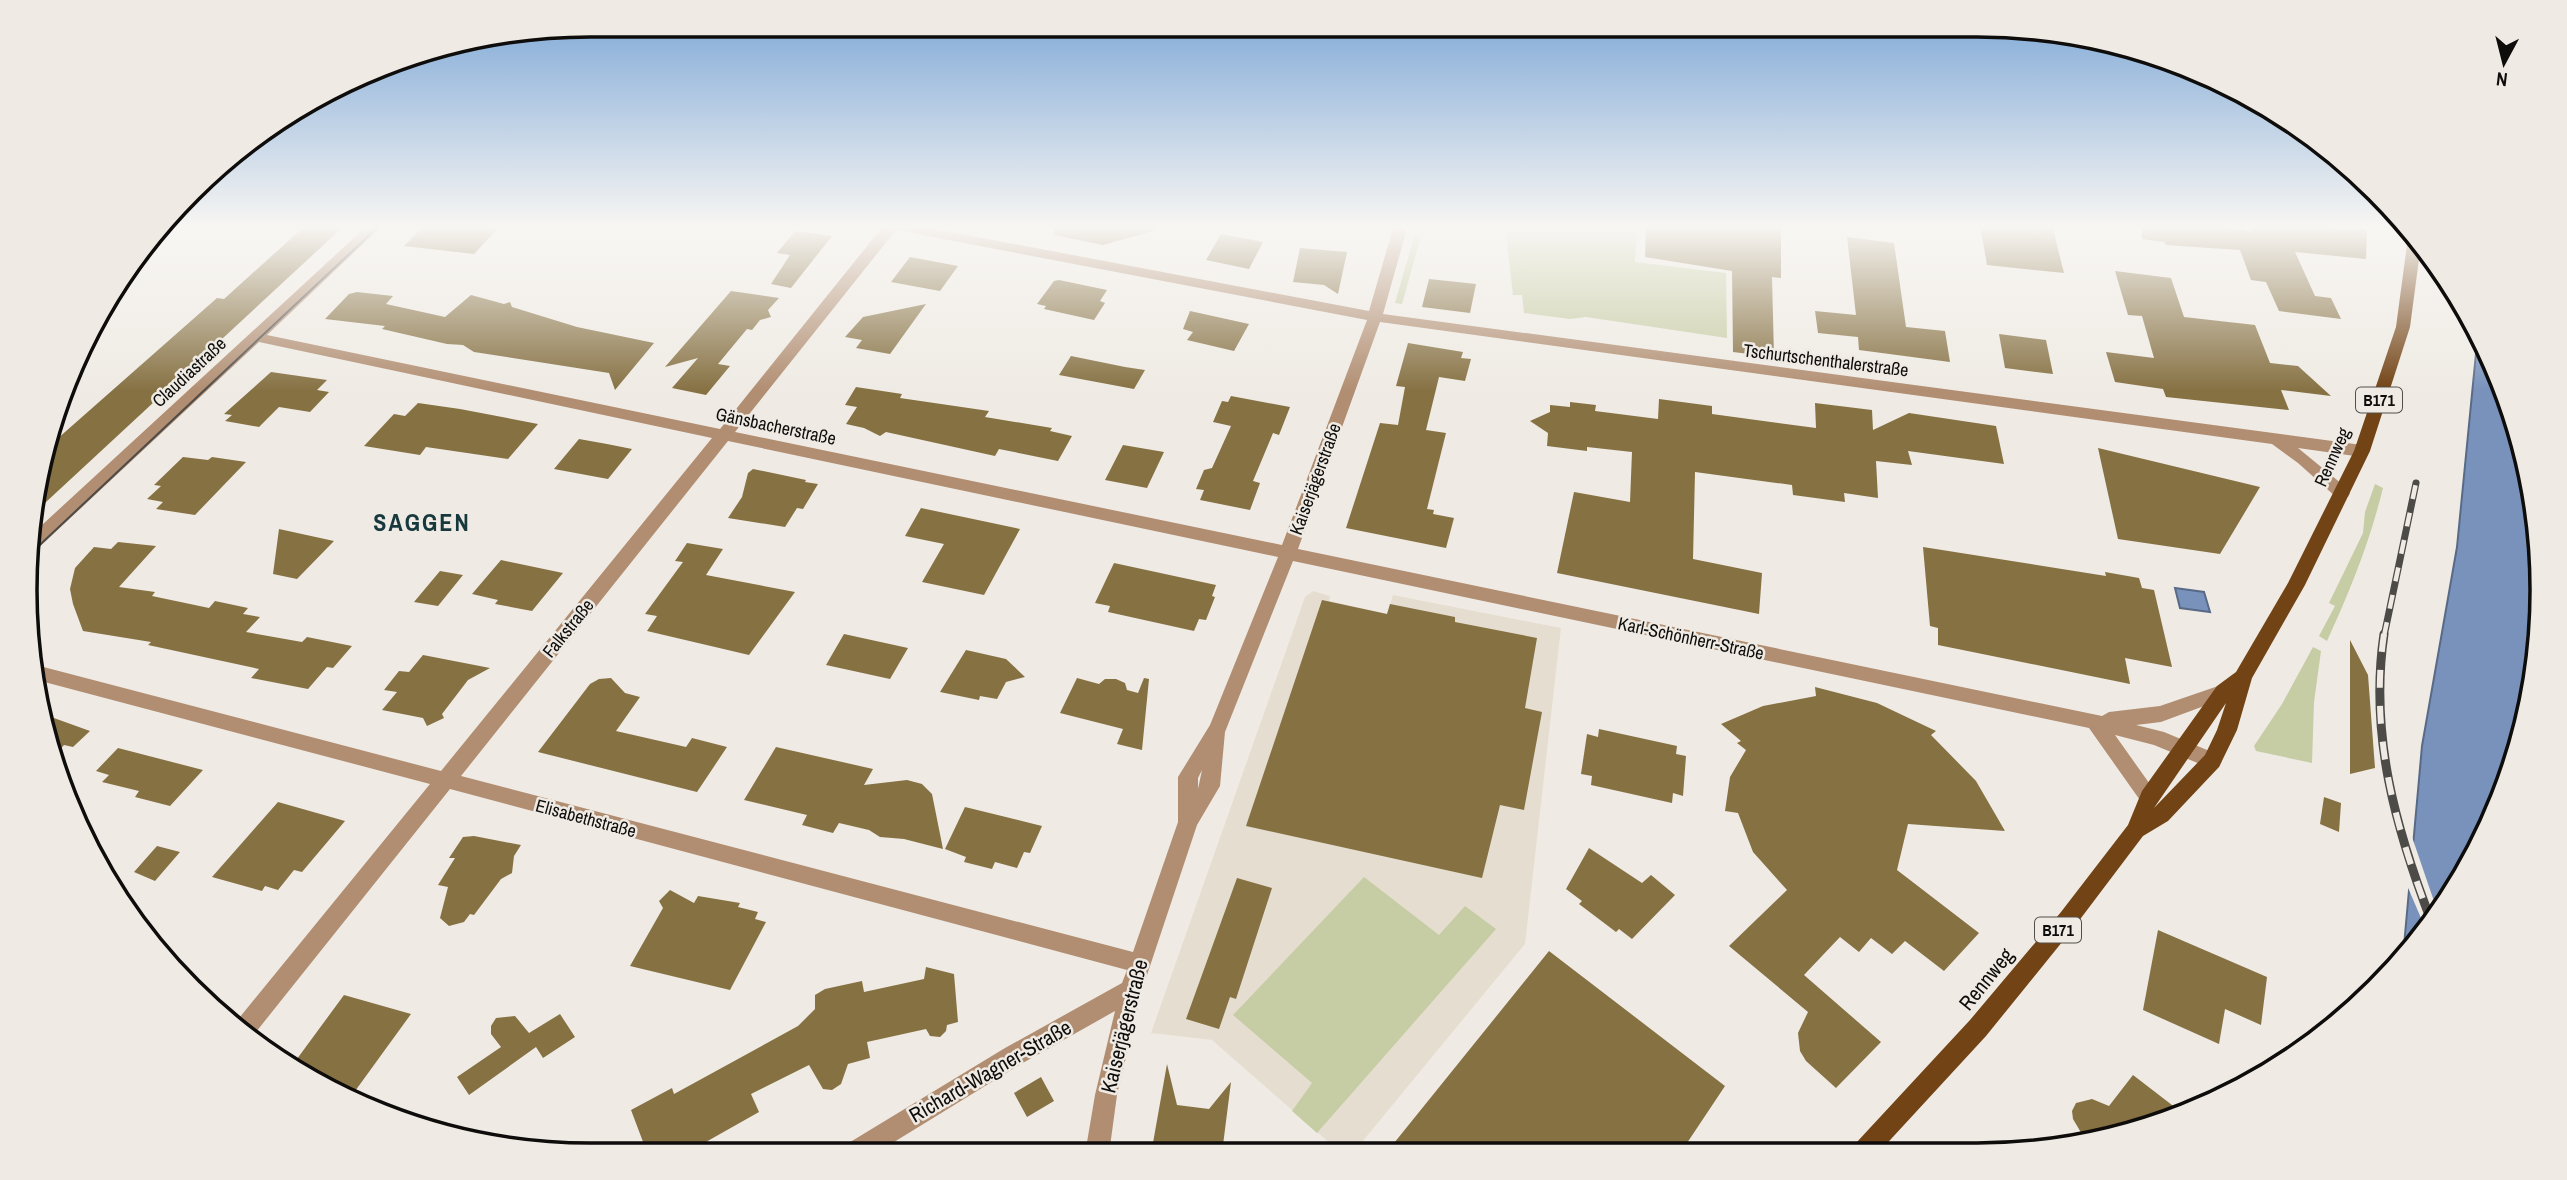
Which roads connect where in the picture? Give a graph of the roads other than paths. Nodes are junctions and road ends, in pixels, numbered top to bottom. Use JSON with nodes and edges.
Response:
{"nodes":[{"id":1,"x":317,"y":280,"type":"edge"},
{"id":2,"x":849,"y":280,"type":"edge"},
{"id":3,"x":1179,"y":280,"type":"edge"},
{"id":4,"x":1385,"y":280,"type":"edge"},
{"id":5,"x":2409,"y":280,"type":"edge"},
{"id":6,"x":1375,"y":317,"type":"junction"},
{"id":7,"x":256,"y":337,"type":"junction"},
{"id":8,"x":725,"y":435,"type":"junction"},
{"id":9,"x":2273,"y":439,"type":"junction"},
{"id":10,"x":2362,"y":451,"type":"junction"},
{"id":11,"x":2342,"y":493,"type":"junction"},
{"id":12,"x":39,"y":537,"type":"edge"},
{"id":13,"x":1287,"y":555,"type":"junction"},
{"id":14,"x":43,"y":674,"type":"edge"},
{"id":15,"x":2243,"y":677,"type":"junction"},
{"id":16,"x":2224,"y":691,"type":"junction"},
{"id":17,"x":2095,"y":722,"type":"junction"},
{"id":18,"x":2182,"y":749,"type":"junction"},
{"id":19,"x":2212,"y":761,"type":"junction"},
{"id":20,"x":444,"y":781,"type":"junction"},
{"id":21,"x":2149,"y":797,"type":"junction"},
{"id":22,"x":2136,"y":830,"type":"junction"},
{"id":23,"x":1139,"y":963,"type":"junction"},
{"id":24,"x":1131,"y":990,"type":"junction"},
{"id":25,"x":248,"y":1025,"type":"edge"},
{"id":26,"x":870,"y":1143,"type":"edge"},
{"id":27,"x":1099,"y":1143,"type":"edge"},
{"id":28,"x":1871,"y":1143,"type":"edge"}],
"edges":[{"from":1,"to":7,"type":"street","name":"Claudiastraße"},
{"from":2,"to":8,"type":"street","name":"Falkstraße"},
{"from":3,"to":6,"type":"street","name":"Tschurtschenthalerstraße"},
{"from":4,"to":6,"type":"street","name":"Kaiserjägerstraße"},
{"from":5,"to":10,"type":"main road","name":"Rennweg","number":"B171"},
{"from":6,"to":9,"type":"street","name":"Tschurtschenthalerstraße"},
{"from":6,"to":13,"type":"street","name":"Kaiserjägerstraße"},
{"from":7,"to":8,"type":"street","name":"Gänsbacherstraße"},
{"from":7,"to":12,"type":"street","name":"Claudiastraße"},
{"from":8,"to":13,"type":"street","name":"Gänsbacherstraße"},
{"from":8,"to":20,"type":"street","name":"Falkstraße"},
{"from":9,"to":10,"type":"street","name":"Tschurtschenthalerstraße"},
{"from":9,"to":11,"type":"street","name":"Tschurtschenthalerstraße"},
{"from":10,"to":11,"type":"main road","name":"Rennweg","number":"B171"},
{"from":11,"to":15,"type":"main road","name":"Rennweg","number":"B171"},
{"from":13,"to":17,"type":"street","name":"Karl-Schönherr-Straße"},
{"from":13,"to":23,"type":"street","name":"Kaiserjägerstraße"},
{"from":14,"to":20,"type":"street","name":"Elisabethstraße"},
{"from":15,"to":16,"type":"main road","name":"Rennweg","number":"B171"},
{"from":15,"to":19,"type":"main road","name":"Rennweg","number":"B171"},
{"from":16,"to":17,"type":"street","name":"Karl-Schönherr-Straße"},
{"from":16,"to":18,"type":"main road","name":"Rennweg","number":"B171"},
{"from":17,"to":18,"type":"street","name":"Karl-Schönherr-Straße"},
{"from":17,"to":21,"type":"street"},
{"from":18,"to":19,"type":"street","name":"Karl-Schönherr-Straße"},
{"from":18,"to":21,"type":"main road","name":"Rennweg","number":"B171"},
{"from":19,"to":22,"type":"main road","name":"Rennweg","number":"B171"},
{"from":20,"to":23,"type":"street","name":"Elisabethstraße"},
{"from":20,"to":25,"type":"street","name":"Falkstraße"},
{"from":21,"to":22,"type":"main road","name":"Rennweg","number":"B171"},
{"from":22,"to":28,"type":"main road","name":"Rennweg","number":"B171"},
{"from":23,"to":24,"type":"street","name":"Kaiserjägerstraße"},
{"from":24,"to":26,"type":"street","name":"Richard-Wagner-Straße"},
{"from":24,"to":27,"type":"street","name":"Kaiserjägerstraße"}]}
